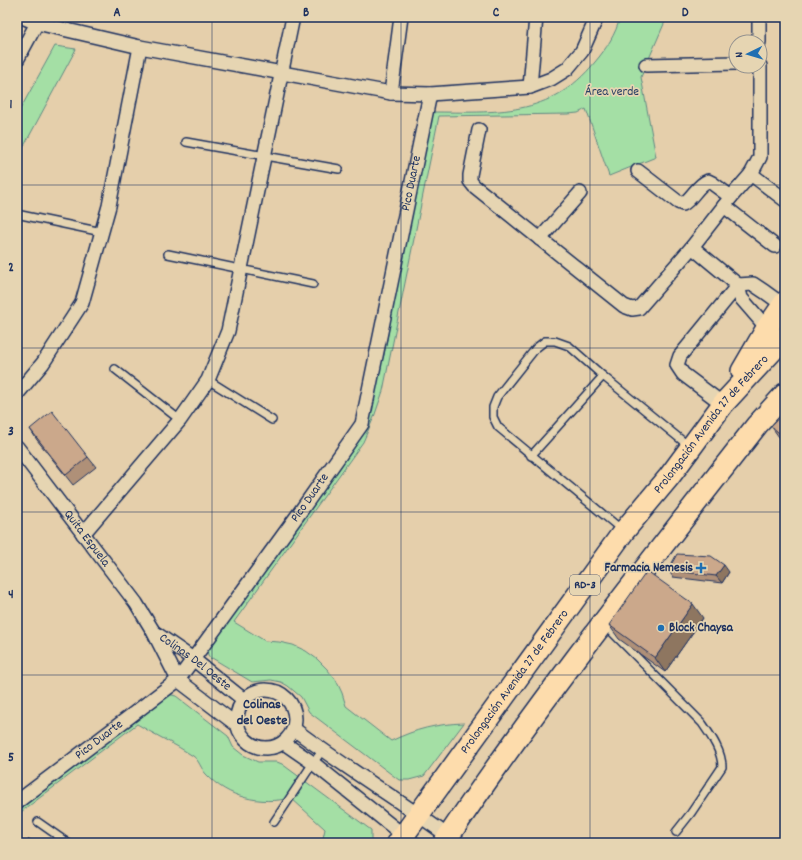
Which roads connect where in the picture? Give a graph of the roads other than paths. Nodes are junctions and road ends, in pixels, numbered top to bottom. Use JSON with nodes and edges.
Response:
{"nodes":[{"id":1,"x":22,"y":17,"type":"edge"},
{"id":2,"x":293,"y":17,"type":"edge"},
{"id":3,"x":401,"y":17,"type":"edge"},
{"id":4,"x":536,"y":17,"type":"edge"},
{"id":5,"x":597,"y":17,"type":"edge"},
{"id":6,"x":759,"y":17,"type":"edge"},
{"id":7,"x":37,"y":22,"type":"junction"},
{"id":8,"x":759,"y":34,"type":"edge"},
{"id":9,"x":140,"y":47,"type":"junction"},
{"id":10,"x":17,"y":60,"type":"edge"},
{"id":11,"x":728,"y":63,"type":"edge"},
{"id":12,"x":646,"y":65,"type":"dead end"},
{"id":13,"x":281,"y":73,"type":"junction"},
{"id":14,"x":760,"y":74,"type":"edge"},
{"id":15,"x":530,"y":88,"type":"junction"},
{"id":16,"x":391,"y":93,"type":"junction"},
{"id":17,"x":430,"y":94,"type":"junction"},
{"id":18,"x":480,"y":130,"type":"dead end"},
{"id":19,"x":186,"y":142,"type":"dead end"},
{"id":20,"x":264,"y":156,"type":"junction"},
{"id":21,"x":340,"y":169,"type":"dead end"},
{"id":22,"x":638,"y":171,"type":"dead end"},
{"id":23,"x":751,"y":174,"type":"junction"},
{"id":24,"x":580,"y":193,"type":"dead end"},
{"id":25,"x":785,"y":200,"type":"edge"},
{"id":26,"x":728,"y":201,"type":"junction"},
{"id":27,"x":21,"y":215,"type":"dead end"},
{"id":28,"x":102,"y":232,"type":"junction"},
{"id":29,"x":540,"y":238,"type":"junction"},
{"id":30,"x":775,"y":246,"type":"dead end"},
{"id":31,"x":692,"y":247,"type":"junction"},
{"id":32,"x":168,"y":254,"type":"dead end"},
{"id":33,"x":241,"y":268,"type":"junction"},
{"id":34,"x":313,"y":284,"type":"dead end"},
{"id":35,"x":738,"y":285,"type":"junction"},
{"id":36,"x":784,"y":304,"type":"edge"},
{"id":37,"x":776,"y":332,"type":"edge"},
{"id":38,"x":115,"y":369,"type":"dead end"},
{"id":39,"x":603,"y":376,"type":"junction"},
{"id":40,"x":208,"y":380,"type":"junction"},
{"id":41,"x":17,"y":394,"type":"edge"},
{"id":42,"x":785,"y":394,"type":"edge"},
{"id":43,"x":723,"y":404,"type":"junction"},
{"id":44,"x":180,"y":420,"type":"junction"},
{"id":45,"x":272,"y":420,"type":"dead end"},
{"id":46,"x":17,"y":447,"type":"edge"},
{"id":47,"x":692,"y":448,"type":"junction"},
{"id":48,"x":531,"y":456,"type":"junction"},
{"id":49,"x":624,"y":531,"type":"junction"},
{"id":50,"x":83,"y":534,"type":"junction"},
{"id":51,"x":603,"y":623,"type":"junction"},
{"id":52,"x":153,"y":631,"type":"junction"},
{"id":53,"x":192,"y":659,"type":"junction"},
{"id":54,"x":178,"y":680,"type":"junction"},
{"id":55,"x":244,"y":700,"type":"junction"},
{"id":56,"x":238,"y":725,"type":"junction"},
{"id":57,"x":294,"y":729,"type":"junction"},
{"id":58,"x":284,"y":743,"type":"junction"},
{"id":59,"x":322,"y":751,"type":"junction"},
{"id":60,"x":313,"y":762,"type":"junction"},
{"id":61,"x":17,"y":802,"type":"edge"},
{"id":62,"x":418,"y":814,"type":"junction"},
{"id":63,"x":38,"y":822,"type":"dead end"},
{"id":64,"x":274,"y":822,"type":"dead end"},
{"id":65,"x":676,"y":832,"type":"dead end"},
{"id":66,"x":446,"y":839,"type":"edge"},
{"id":67,"x":405,"y":840,"type":"edge"},
{"id":68,"x":68,"y":843,"type":"edge"}],
"edges":[{"from":1,"to":7,"type":"street"},
{"from":2,"to":13,"type":"street"},
{"from":3,"to":16,"type":"street"},
{"from":4,"to":15,"type":"street"},
{"from":5,"to":15,"type":"street"},
{"from":6,"to":8,"type":"street"},
{"from":7,"to":9,"type":"street"},
{"from":7,"to":10,"type":"street"},
{"from":9,"to":13,"type":"street"},
{"from":9,"to":28,"type":"street"},
{"from":11,"to":12,"type":"street"},
{"from":13,"to":16,"type":"street"},
{"from":13,"to":20,"type":"street"},
{"from":14,"to":23,"type":"street"},
{"from":15,"to":17,"type":"street"},
{"from":16,"to":17,"type":"street"},
{"from":17,"to":53,"type":"street","name":"Pico Duarte"},
{"from":18,"to":29,"type":"street"},
{"from":19,"to":20,"type":"lane"},
{"from":20,"to":21,"type":"lane"},
{"from":20,"to":33,"type":"street"},
{"from":22,"to":26,"type":"street"},
{"from":23,"to":25,"type":"street"},
{"from":23,"to":26,"type":"street"},
{"from":24,"to":29,"type":"street"},
{"from":26,"to":30,"type":"street"},
{"from":26,"to":31,"type":"street"},
{"from":27,"to":28,"type":"lane"},
{"from":28,"to":41,"type":"street"},
{"from":29,"to":31,"type":"street"},
{"from":31,"to":35,"type":"street"},
{"from":32,"to":33,"type":"lane"},
{"from":33,"to":34,"type":"lane"},
{"from":33,"to":40,"type":"street"},
{"from":35,"to":36,"type":"street"},
{"from":35,"to":37,"type":"street"},
{"from":35,"to":43,"type":"street"},
{"from":36,"to":37,"type":"main road","name":"Prolongación Avenida 27 de Febrero"},
{"from":37,"to":43,"type":"main road","name":"Prolongación Avenida 27 de Febrero","number":"RD-3"},
{"from":38,"to":44,"type":"lane"},
{"from":39,"to":47,"type":"lane"},
{"from":39,"to":48,"type":"lane"},
{"from":39,"to":48,"type":"lane"},
{"from":40,"to":44,"type":"street"},
{"from":40,"to":45,"type":"lane"},
{"from":42,"to":51,"type":"main road","number":"RD-3"},
{"from":43,"to":47,"type":"main road","name":"Prolongación Avenida 27 de Febrero","number":"RD-3"},
{"from":44,"to":50,"type":"street"},
{"from":46,"to":50,"type":"street","name":"Quita Espuela"},
{"from":47,"to":49,"type":"main road","name":"Prolongación Avenida 27 de Febrero","number":"RD-3"},
{"from":48,"to":49,"type":"lane"},
{"from":49,"to":62,"type":"main road","name":"Prolongación Avenida 27 de Febrero","number":"RD-3"},
{"from":50,"to":52,"type":"street","name":"Quita Espuela"},
{"from":51,"to":65,"type":"lane"},
{"from":51,"to":66,"type":"main road","number":"RD-3"},
{"from":52,"to":53,"type":"street","name":"Colinas Del Oeste"},
{"from":52,"to":54,"type":"street","name":"Colinas Del Oeste"},
{"from":53,"to":54,"type":"street","name":"Pico Duarte"},
{"from":53,"to":55,"type":"street","name":"Colinas Del Oeste"},
{"from":54,"to":56,"type":"street","name":"Colinas Del Oeste"},
{"from":54,"to":61,"type":"street","name":"Pico Duarte"},
{"from":55,"to":56,"type":"street","name":"Colinas Del Oeste"},
{"from":55,"to":57,"type":"street","name":"Colinas Del Oeste"},
{"from":56,"to":58,"type":"street","name":"Colinas Del Oeste"},
{"from":57,"to":58,"type":"street"},
{"from":57,"to":59,"type":"street"},
{"from":58,"to":60,"type":"street"},
{"from":59,"to":60,"type":"lane"},
{"from":59,"to":62,"type":"street"},
{"from":60,"to":64,"type":"lane"},
{"from":60,"to":67,"type":"street"},
{"from":62,"to":66,"type":"street"},
{"from":62,"to":67,"type":"main road","name":"Prolongación Avenida 27 de Febrero","number":"RD-3"},
{"from":63,"to":68,"type":"lane"}]}
